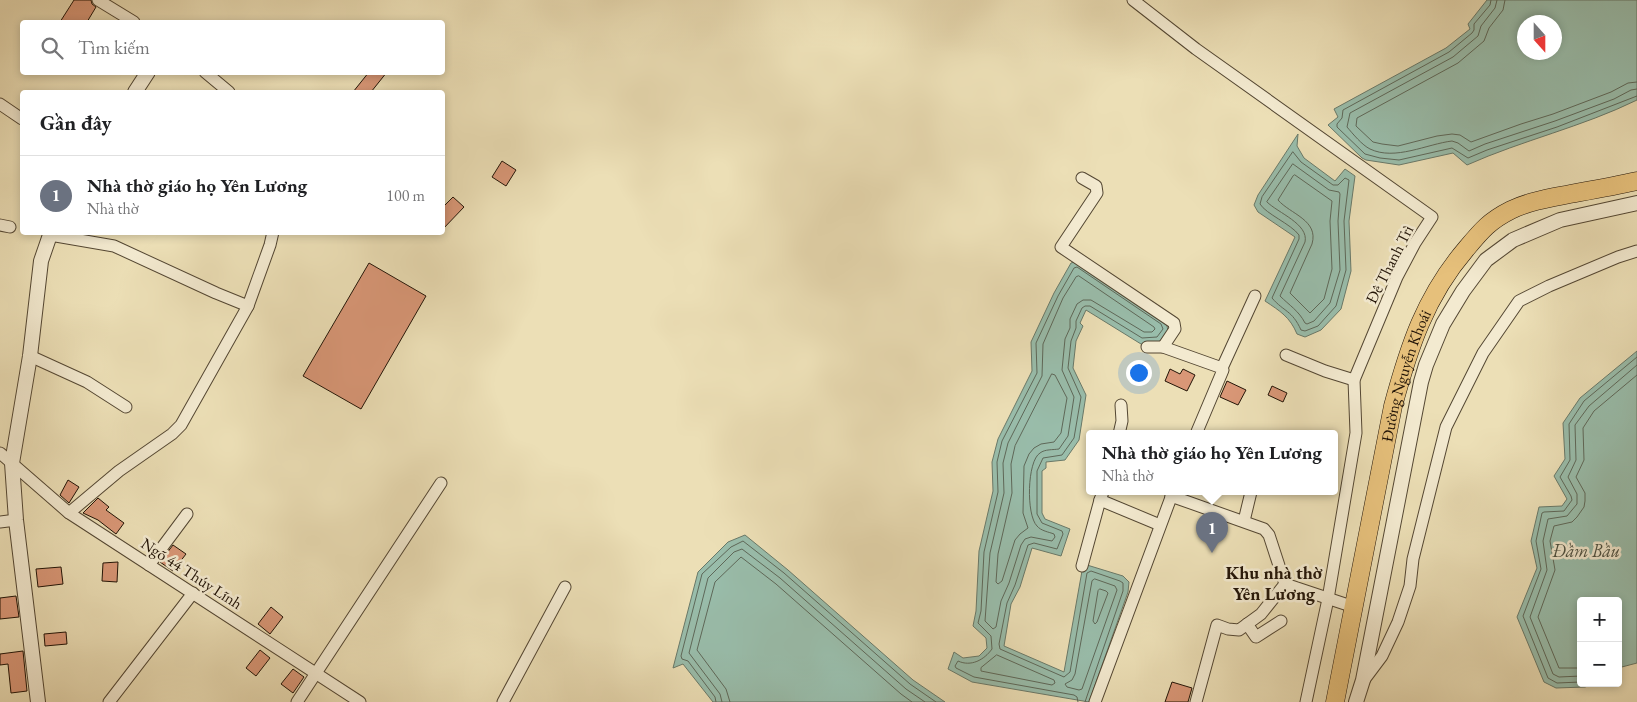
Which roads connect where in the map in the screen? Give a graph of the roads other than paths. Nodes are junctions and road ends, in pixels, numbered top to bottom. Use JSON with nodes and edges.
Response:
{"nodes":[{"id":1,"x":98,"y":0,"type":"edge"},
{"id":2,"x":1133,"y":0,"type":"edge"},
{"id":3,"x":131,"y":20,"type":"edge"},
{"id":4,"x":146,"y":75,"type":"edge"},
{"id":5,"x":209,"y":75,"type":"edge"},
{"id":6,"x":136,"y":90,"type":"edge"},
{"id":7,"x":227,"y":90,"type":"edge"},
{"id":8,"x":0,"y":104,"type":"edge"},
{"id":9,"x":20,"y":118,"type":"edge"},
{"id":10,"x":1082,"y":178,"type":"dead end"},
{"id":11,"x":1637,"y":181,"type":"edge"},
{"id":12,"x":1637,"y":203,"type":"edge"},
{"id":13,"x":50,"y":235,"type":"edge"},
{"id":14,"x":55,"y":235,"type":"edge"},
{"id":15,"x":272,"y":235,"type":"edge"},
{"id":16,"x":1637,"y":251,"type":"edge"},
{"id":17,"x":1255,"y":296,"type":"dead end"},
{"id":18,"x":248,"y":306,"type":"junction"},
{"id":19,"x":1147,"y":347,"type":"dead end"},
{"id":20,"x":1163,"y":347,"type":"junction"},
{"id":21,"x":1286,"y":355,"type":"dead end"},
{"id":22,"x":30,"y":356,"type":"junction"},
{"id":23,"x":1222,"y":368,"type":"junction"},
{"id":24,"x":1354,"y":380,"type":"junction"},
{"id":25,"x":1121,"y":405,"type":"dead end"},
{"id":26,"x":126,"y":407,"type":"dead end"},
{"id":27,"x":1120,"y":430,"type":"edge"},
{"id":28,"x":1198,"y":430,"type":"edge"},
{"id":29,"x":0,"y":454,"type":"edge"},
{"id":30,"x":12,"y":463,"type":"junction"},
{"id":31,"x":442,"y":483,"type":"dead end"},
{"id":32,"x":1172,"y":495,"type":"edge"},
{"id":33,"x":1175,"y":495,"type":"edge"},
{"id":34,"x":1250,"y":495,"type":"edge"},
{"id":35,"x":1102,"y":496,"type":"edge"},
{"id":36,"x":69,"y":513,"type":"junction"},
{"id":37,"x":187,"y":514,"type":"dead end"},
{"id":38,"x":16,"y":520,"type":"junction"},
{"id":39,"x":1244,"y":521,"type":"junction"},
{"id":40,"x":0,"y":522,"type":"edge"},
{"id":41,"x":1160,"y":525,"type":"junction"},
{"id":42,"x":148,"y":565,"type":"junction"},
{"id":43,"x":1082,"y":566,"type":"dead end"},
{"id":44,"x":1285,"y":584,"type":"junction"},
{"id":45,"x":566,"y":587,"type":"dead end"},
{"id":46,"x":193,"y":593,"type":"junction"},
{"id":47,"x":1328,"y":599,"type":"junction"},
{"id":48,"x":1354,"y":607,"type":"junction"},
{"id":49,"x":1281,"y":621,"type":"dead end"},
{"id":50,"x":1247,"y":624,"type":"junction"},
{"id":51,"x":316,"y":673,"type":"junction"},
{"id":52,"x":1363,"y":680,"type":"junction"},
{"id":53,"x":38,"y":702,"type":"edge"},
{"id":54,"x":109,"y":702,"type":"edge"},
{"id":55,"x":297,"y":702,"type":"edge"},
{"id":56,"x":360,"y":702,"type":"edge"},
{"id":57,"x":503,"y":702,"type":"edge"},
{"id":58,"x":1095,"y":702,"type":"edge"},
{"id":59,"x":1196,"y":702,"type":"edge"},
{"id":60,"x":1306,"y":702,"type":"edge"},
{"id":61,"x":1335,"y":702,"type":"edge"},
{"id":62,"x":1356,"y":702,"type":"edge"}],
"edges":[{"from":1,"to":3,"type":"street"},
{"from":2,"to":24,"type":"street","name":"Đê Thanh Trì"},
{"from":4,"to":6,"type":"street"},
{"from":5,"to":7,"type":"street"},
{"from":8,"to":9,"type":"street"},
{"from":10,"to":20,"type":"street"},
{"from":11,"to":48,"type":"main road","name":"Đường Nguyễn Khoái"},
{"from":12,"to":52,"type":"street"},
{"from":13,"to":22,"type":"street"},
{"from":14,"to":18,"type":"street"},
{"from":15,"to":18,"type":"street"},
{"from":16,"to":52,"type":"street"},
{"from":17,"to":23,"type":"street"},
{"from":18,"to":36,"type":"street"},
{"from":19,"to":20,"type":"street"},
{"from":20,"to":23,"type":"street"},
{"from":21,"to":24,"type":"street"},
{"from":22,"to":26,"type":"street"},
{"from":22,"to":30,"type":"street"},
{"from":23,"to":28,"type":"street"},
{"from":24,"to":47,"type":"street","name":"Đê Thanh Trì"},
{"from":25,"to":27,"type":"street"},
{"from":29,"to":30,"type":"street","name":"Ngõ 44 Thúy Lĩnh"},
{"from":30,"to":36,"type":"street","name":"Ngõ 44 Thúy Lĩnh"},
{"from":30,"to":38,"type":"street"},
{"from":31,"to":51,"type":"street"},
{"from":32,"to":41,"type":"street"},
{"from":33,"to":39,"type":"street"},
{"from":34,"to":39,"type":"street"},
{"from":35,"to":41,"type":"street"},
{"from":35,"to":43,"type":"street"},
{"from":36,"to":42,"type":"street","name":"Ngõ 44 Thúy Lĩnh"},
{"from":37,"to":42,"type":"street"},
{"from":38,"to":40,"type":"street"},
{"from":38,"to":53,"type":"street"},
{"from":39,"to":44,"type":"street"},
{"from":41,"to":58,"type":"street"},
{"from":42,"to":46,"type":"street","name":"Ngõ 44 Thúy Lĩnh"},
{"from":44,"to":47,"type":"street"},
{"from":44,"to":50,"type":"street"},
{"from":45,"to":57,"type":"street"},
{"from":46,"to":51,"type":"street","name":"Ngõ 44 Thúy Lĩnh"},
{"from":46,"to":54,"type":"street"},
{"from":47,"to":48,"type":"street"},
{"from":47,"to":60,"type":"street","name":"Đê Thanh Trì"},
{"from":48,"to":61,"type":"main road","name":"Đường Nguyễn Khoái"},
{"from":49,"to":50,"type":"street"},
{"from":50,"to":59,"type":"street"},
{"from":51,"to":55,"type":"street"},
{"from":51,"to":56,"type":"street","name":"Ngõ 44 Thúy Lĩnh"},
{"from":52,"to":62,"type":"street"}]}
